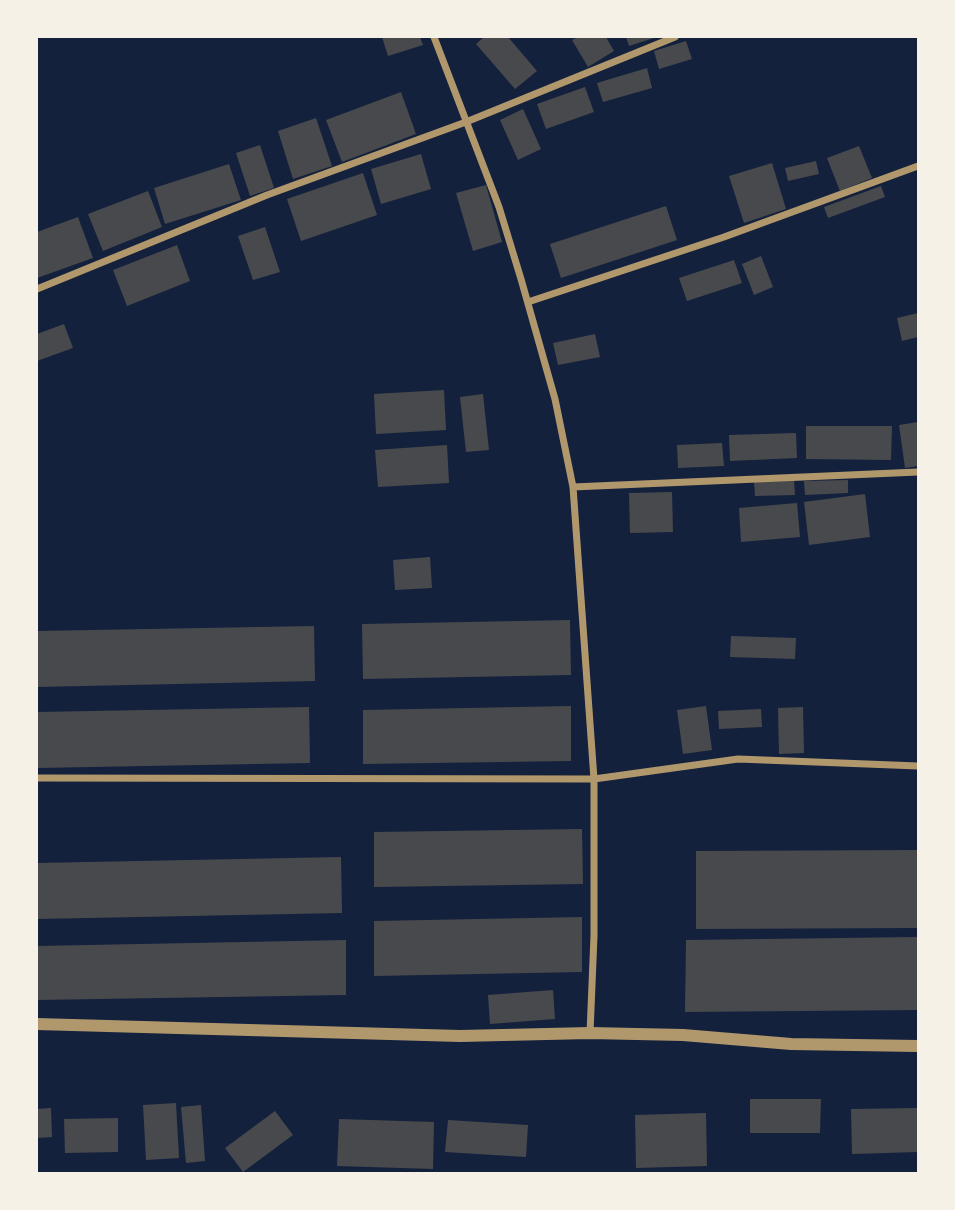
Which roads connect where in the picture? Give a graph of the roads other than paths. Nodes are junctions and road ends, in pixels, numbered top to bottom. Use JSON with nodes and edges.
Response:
{"nodes":[{"id":1,"x":434,"y":37,"type":"edge"},
{"id":2,"x":675,"y":37,"type":"edge"},
{"id":3,"x":466,"y":122,"type":"junction"},
{"id":4,"x":918,"y":166,"type":"edge"},
{"id":5,"x":37,"y":289,"type":"edge"},
{"id":6,"x":528,"y":302,"type":"junction"},
{"id":7,"x":918,"y":472,"type":"edge"},
{"id":8,"x":573,"y":487,"type":"junction"},
{"id":9,"x":918,"y":766,"type":"edge"},
{"id":10,"x":37,"y":778,"type":"edge"},
{"id":11,"x":594,"y":779,"type":"junction"},
{"id":12,"x":37,"y":1024,"type":"edge"},
{"id":13,"x":590,"y":1033,"type":"junction"},
{"id":14,"x":918,"y":1046,"type":"edge"}],
"edges":[{"from":1,"to":3,"type":"street"},
{"from":2,"to":3,"type":"street"},
{"from":3,"to":5,"type":"street"},
{"from":3,"to":6,"type":"street"},
{"from":4,"to":6,"type":"street"},
{"from":6,"to":8,"type":"street"},
{"from":7,"to":8,"type":"street"},
{"from":8,"to":11,"type":"street"},
{"from":9,"to":11,"type":"street"},
{"from":10,"to":11,"type":"street"},
{"from":11,"to":13,"type":"street"},
{"from":12,"to":13,"type":"street"},
{"from":13,"to":14,"type":"street"}]}
